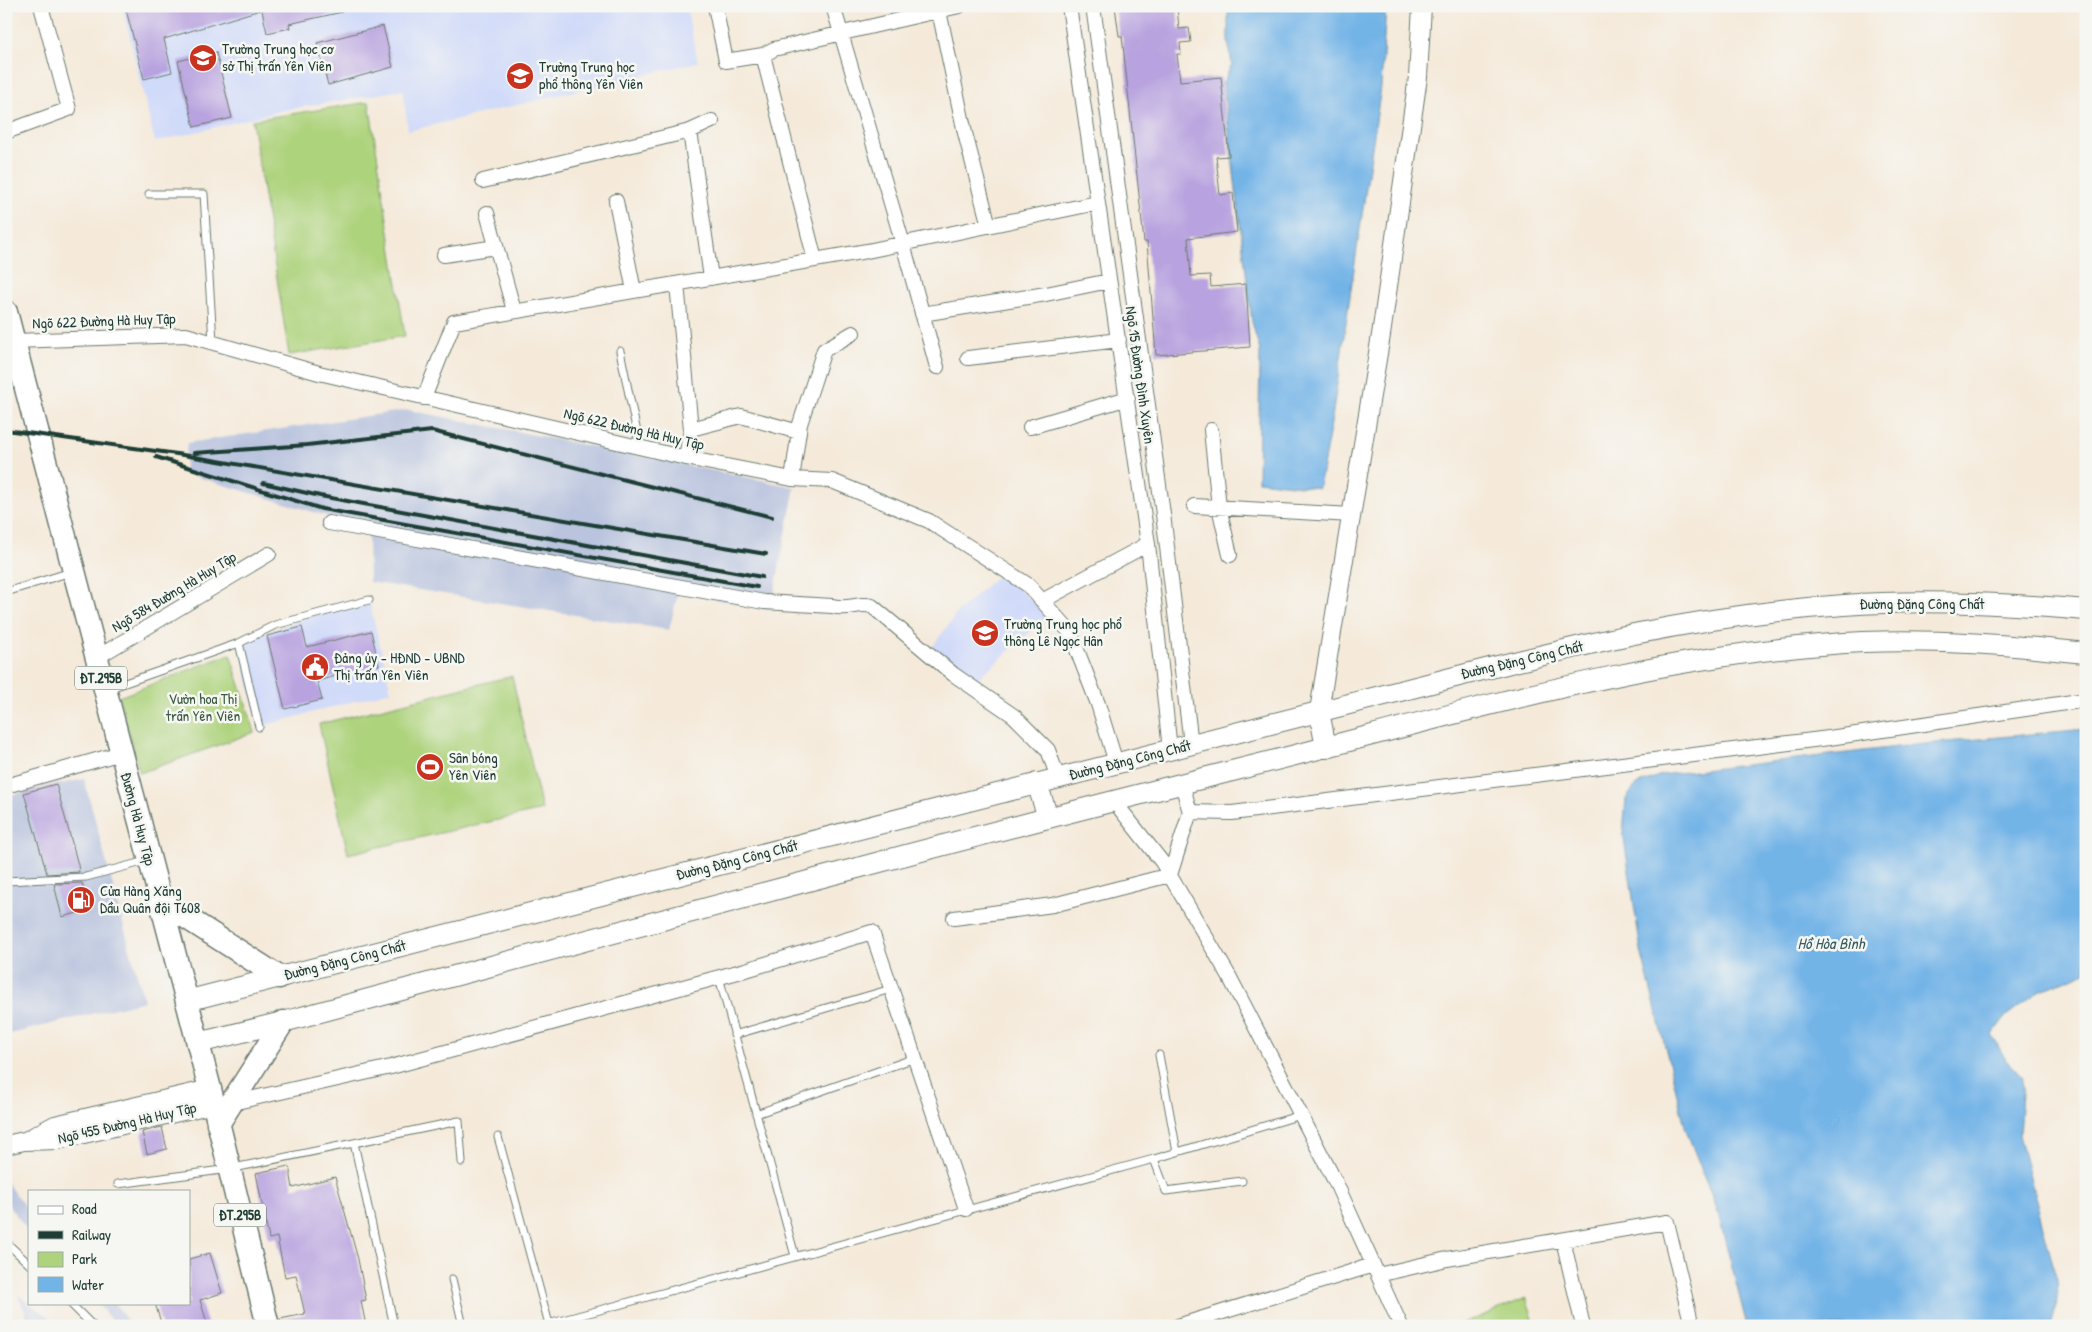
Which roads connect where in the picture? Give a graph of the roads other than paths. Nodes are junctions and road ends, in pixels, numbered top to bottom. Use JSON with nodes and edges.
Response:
{"nodes":[{"id":1,"x":41,"y":6,"type":"edge"},
{"id":2,"x":715,"y":6,"type":"edge"},
{"id":3,"x":833,"y":6,"type":"edge"},
{"id":4,"x":959,"y":6,"type":"edge"},
{"id":5,"x":1069,"y":6,"type":"edge"},
{"id":6,"x":1094,"y":6,"type":"edge"},
{"id":7,"x":1422,"y":6,"type":"edge"},
{"id":8,"x":939,"y":11,"type":"junction"},
{"id":9,"x":842,"y":33,"type":"junction"},
{"id":10,"x":763,"y":55,"type":"junction"},
{"id":11,"x":712,"y":121,"type":"dead end"},
{"id":12,"x":690,"y":131,"type":"junction"},
{"id":13,"x":6,"y":132,"type":"edge"},
{"id":14,"x":484,"y":181,"type":"dead end"},
{"id":15,"x":149,"y":194,"type":"dead end"},
{"id":16,"x":616,"y":201,"type":"dead end"},
{"id":17,"x":1097,"y":203,"type":"junction"},
{"id":18,"x":487,"y":213,"type":"dead end"},
{"id":19,"x":989,"y":226,"type":"junction"},
{"id":20,"x":904,"y":244,"type":"junction"},
{"id":21,"x":496,"y":247,"type":"junction"},
{"id":22,"x":444,"y":256,"type":"dead end"},
{"id":23,"x":815,"y":260,"type":"junction"},
{"id":24,"x":711,"y":278,"type":"junction"},
{"id":25,"x":1109,"y":281,"type":"junction"},
{"id":26,"x":677,"y":284,"type":"junction"},
{"id":27,"x":634,"y":291,"type":"junction"},
{"id":28,"x":6,"y":312,"type":"edge"},
{"id":29,"x":514,"y":312,"type":"junction"},
{"id":30,"x":922,"y":314,"type":"junction"},
{"id":31,"x":853,"y":333,"type":"dead end"},
{"id":32,"x":1119,"y":340,"type":"junction"},
{"id":33,"x":14,"y":341,"type":"junction"},
{"id":34,"x":213,"y":342,"type":"junction"},
{"id":35,"x":620,"y":351,"type":"dead end"},
{"id":36,"x":968,"y":358,"type":"dead end"},
{"id":37,"x":1142,"y":359,"type":"junction"},
{"id":38,"x":1122,"y":362,"type":"junction"},
{"id":39,"x":936,"y":367,"type":"dead end"},
{"id":40,"x":424,"y":398,"type":"junction"},
{"id":41,"x":1128,"y":398,"type":"junction"},
{"id":42,"x":1030,"y":427,"type":"dead end"},
{"id":43,"x":691,"y":429,"type":"junction"},
{"id":44,"x":1211,"y":430,"type":"dead end"},
{"id":45,"x":799,"y":432,"type":"junction"},
{"id":46,"x":640,"y":447,"type":"junction"},
{"id":47,"x":686,"y":458,"type":"junction"},
{"id":48,"x":792,"y":479,"type":"junction"},
{"id":49,"x":1194,"y":506,"type":"dead end"},
{"id":50,"x":1219,"y":507,"type":"junction"},
{"id":51,"x":1352,"y":515,"type":"junction"},
{"id":52,"x":328,"y":523,"type":"dead end"},
{"id":53,"x":1148,"y":544,"type":"junction"},
{"id":54,"x":269,"y":554,"type":"dead end"},
{"id":55,"x":1230,"y":555,"type":"dead end"},
{"id":56,"x":74,"y":571,"type":"junction"},
{"id":57,"x":6,"y":592,"type":"edge"},
{"id":58,"x":369,"y":600,"type":"dead end"},
{"id":59,"x":1042,"y":601,"type":"junction"},
{"id":60,"x":2086,"y":610,"type":"edge"},
{"id":61,"x":239,"y":642,"type":"junction"},
{"id":62,"x":2086,"y":653,"type":"edge"},
{"id":63,"x":96,"y":658,"type":"junction"},
{"id":64,"x":105,"y":690,"type":"junction"},
{"id":65,"x":2086,"y":700,"type":"edge"},
{"id":66,"x":1319,"y":712,"type":"junction"},
{"id":67,"x":258,"y":727,"type":"dead end"},
{"id":68,"x":1191,"y":744,"type":"junction"},
{"id":69,"x":1326,"y":748,"type":"junction"},
{"id":70,"x":1170,"y":750,"type":"junction"},
{"id":71,"x":121,"y":753,"type":"junction"},
{"id":72,"x":1116,"y":763,"type":"junction"},
{"id":73,"x":1058,"y":778,"type":"junction"},
{"id":74,"x":1037,"y":783,"type":"junction"},
{"id":75,"x":1182,"y":784,"type":"junction"},
{"id":76,"x":6,"y":786,"type":"edge"},
{"id":77,"x":1113,"y":800,"type":"junction"},
{"id":78,"x":1190,"y":812,"type":"junction"},
{"id":79,"x":1048,"y":818,"type":"junction"},
{"id":80,"x":149,"y":861,"type":"junction"},
{"id":81,"x":1170,"y":875,"type":"junction"},
{"id":82,"x":6,"y":881,"type":"edge"},
{"id":83,"x":159,"y":900,"type":"junction"},
{"id":84,"x":954,"y":918,"type":"dead end"},
{"id":85,"x":279,"y":977,"type":"junction"},
{"id":86,"x":719,"y":977,"type":"junction"},
{"id":87,"x":891,"y":989,"type":"junction"},
{"id":88,"x":186,"y":1002,"type":"junction"},
{"id":89,"x":283,"y":1022,"type":"junction"},
{"id":90,"x":734,"y":1035,"type":"junction"},
{"id":91,"x":198,"y":1043,"type":"junction"},
{"id":92,"x":1159,"y":1055,"type":"dead end"},
{"id":93,"x":915,"y":1058,"type":"junction"},
{"id":94,"x":218,"y":1105,"type":"junction"},
{"id":95,"x":756,"y":1114,"type":"junction"},
{"id":96,"x":1301,"y":1114,"type":"junction"},
{"id":97,"x":498,"y":1138,"type":"dead end"},
{"id":98,"x":354,"y":1143,"type":"junction"},
{"id":99,"x":6,"y":1145,"type":"edge"},
{"id":100,"x":1177,"y":1152,"type":"junction"},
{"id":101,"x":1154,"y":1159,"type":"junction"},
{"id":102,"x":462,"y":1162,"type":"dead end"},
{"id":103,"x":229,"y":1169,"type":"junction"},
{"id":104,"x":1242,"y":1181,"type":"dead end"},
{"id":105,"x":118,"y":1184,"type":"dead end"},
{"id":106,"x":966,"y":1209,"type":"junction"},
{"id":107,"x":6,"y":1239,"type":"edge"},
{"id":108,"x":1563,"y":1240,"type":"junction"},
{"id":109,"x":795,"y":1256,"type":"junction"},
{"id":110,"x":28,"y":1263,"type":"edge"},
{"id":111,"x":1375,"y":1270,"type":"junction"},
{"id":112,"x":452,"y":1279,"type":"dead end"},
{"id":113,"x":71,"y":1304,"type":"edge"},
{"id":114,"x":545,"y":1325,"type":"edge"},
{"id":115,"x":93,"y":1326,"type":"edge"},
{"id":116,"x":268,"y":1326,"type":"edge"},
{"id":117,"x":394,"y":1326,"type":"edge"},
{"id":118,"x":463,"y":1326,"type":"edge"},
{"id":119,"x":1179,"y":1326,"type":"edge"},
{"id":120,"x":1400,"y":1326,"type":"edge"},
{"id":121,"x":1583,"y":1326,"type":"edge"},
{"id":122,"x":1692,"y":1326,"type":"edge"}],
"edges":[{"from":1,"to":13,"type":"street"},
{"from":2,"to":10,"type":"street"},
{"from":3,"to":9,"type":"street"},
{"from":4,"to":8,"type":"street"},
{"from":5,"to":17,"type":"street","name":"Ngõ 15 Đường Đình Xuyên"},
{"from":6,"to":37,"type":"street","name":"Ngõ 15 Đường Đình Xuyên"},
{"from":7,"to":51,"type":"street"},
{"from":8,"to":9,"type":"street"},
{"from":8,"to":19,"type":"street"},
{"from":9,"to":10,"type":"street"},
{"from":9,"to":20,"type":"street"},
{"from":10,"to":23,"type":"street"},
{"from":11,"to":12,"type":"street"},
{"from":12,"to":14,"type":"street"},
{"from":12,"to":24,"type":"street"},
{"from":15,"to":34,"type":"lane"},
{"from":16,"to":27,"type":"street"},
{"from":17,"to":19,"type":"street"},
{"from":17,"to":25,"type":"street","name":"Ngõ 15 Đường Đình Xuyên"},
{"from":18,"to":21,"type":"street"},
{"from":19,"to":20,"type":"street"},
{"from":20,"to":23,"type":"street"},
{"from":20,"to":30,"type":"street"},
{"from":21,"to":22,"type":"street"},
{"from":21,"to":29,"type":"street"},
{"from":23,"to":24,"type":"street"},
{"from":24,"to":26,"type":"street"},
{"from":25,"to":30,"type":"street"},
{"from":25,"to":32,"type":"street","name":"Ngõ 15 Đường Đình Xuyên"},
{"from":26,"to":27,"type":"street"},
{"from":26,"to":43,"type":"street"},
{"from":27,"to":29,"type":"street"},
{"from":28,"to":33,"type":"main road","name":"Đường Hà Huy Tập","number":"ĐT.295B"},
{"from":29,"to":40,"type":"street"},
{"from":30,"to":39,"type":"street"},
{"from":31,"to":45,"type":"street"},
{"from":32,"to":36,"type":"street"},
{"from":32,"to":38,"type":"street","name":"Ngõ 15 Đường Đình Xuyên"},
{"from":33,"to":34,"type":"street","name":"Ngõ 622 Đường Hà Huy Tập"},
{"from":33,"to":56,"type":"main road","name":"Đường Hà Huy Tập","number":"ĐT.295B"},
{"from":34,"to":40,"type":"street","name":"Ngõ 622 Đường Hà Huy Tập"},
{"from":35,"to":46,"type":"lane"},
{"from":37,"to":38,"type":"street"},
{"from":37,"to":68,"type":"street","name":"Ngõ 15 Đường Đình Xuyên"},
{"from":38,"to":41,"type":"street","name":"Ngõ 15 Đường Đình Xuyên"},
{"from":40,"to":46,"type":"street","name":"Ngõ 622 Đường Hà Huy Tập"},
{"from":41,"to":42,"type":"street"},
{"from":41,"to":53,"type":"street","name":"Ngõ 15 Đường Đình Xuyên"},
{"from":43,"to":45,"type":"street"},
{"from":43,"to":47,"type":"street"},
{"from":44,"to":50,"type":"street"},
{"from":45,"to":48,"type":"street"},
{"from":46,"to":47,"type":"street","name":"Ngõ 622 Đường Hà Huy Tập"},
{"from":47,"to":48,"type":"street","name":"Ngõ 622 Đường Hà Huy Tập"},
{"from":48,"to":59,"type":"street","name":"Ngõ 622 Đường Hà Huy Tập"},
{"from":49,"to":50,"type":"street"},
{"from":50,"to":51,"type":"street"},
{"from":50,"to":55,"type":"street"},
{"from":51,"to":66,"type":"street"},
{"from":52,"to":73,"type":"street"},
{"from":53,"to":59,"type":"street"},
{"from":53,"to":70,"type":"street","name":"Ngõ 15 Đường Đình Xuyên"},
{"from":54,"to":63,"type":"street","name":"Ngõ 584 Đường Hà Huy Tập"},
{"from":56,"to":57,"type":"lane"},
{"from":56,"to":63,"type":"main road","name":"Đường Hà Huy Tập","number":"ĐT.295B"},
{"from":58,"to":61,"type":"lane"},
{"from":59,"to":72,"type":"street","name":"Ngõ 622 Đường Hà Huy Tập"},
{"from":60,"to":66,"type":"main road","name":"Đường Đặng Công Chất"},
{"from":61,"to":64,"type":"lane"},
{"from":61,"to":67,"type":"lane"},
{"from":62,"to":69,"type":"main road"},
{"from":63,"to":64,"type":"main road","name":"Đường Hà Huy Tập","number":"ĐT.295B"},
{"from":64,"to":71,"type":"main road","name":"Đường Hà Huy Tập","number":"ĐT.295B"},
{"from":65,"to":78,"type":"street"},
{"from":66,"to":68,"type":"main road","name":"Đường Đặng Công Chất"},
{"from":66,"to":69,"type":"main road"},
{"from":68,"to":70,"type":"main road","name":"Đường Đặng Công Chất"},
{"from":69,"to":75,"type":"main road"},
{"from":70,"to":72,"type":"main road","name":"Đường Đặng Công Chất"},
{"from":71,"to":76,"type":"street"},
{"from":71,"to":80,"type":"main road","name":"Đường Hà Huy Tập","number":"ĐT.295B"},
{"from":72,"to":73,"type":"main road","name":"Đường Đặng Công Chất"},
{"from":73,"to":74,"type":"main road","name":"Đường Đặng Công Chất"},
{"from":74,"to":79,"type":"main road"},
{"from":74,"to":85,"type":"main road","name":"Đường Đặng Công Chất"},
{"from":75,"to":77,"type":"main road"},
{"from":75,"to":78,"type":"street"},
{"from":77,"to":79,"type":"main road"},
{"from":77,"to":81,"type":"street"},
{"from":78,"to":81,"type":"street"},
{"from":79,"to":89,"type":"main road"},
{"from":80,"to":82,"type":"lane"},
{"from":80,"to":83,"type":"main road","name":"Đường Hà Huy Tập","number":"ĐT.295B"},
{"from":81,"to":84,"type":"street"},
{"from":81,"to":96,"type":"street"},
{"from":83,"to":85,"type":"main road"},
{"from":83,"to":88,"type":"main road","name":"Đường Hà Huy Tập","number":"ĐT.295B"},
{"from":85,"to":88,"type":"main road","name":"Đường Đặng Công Chất"},
{"from":86,"to":87,"type":"street"},
{"from":86,"to":90,"type":"lane"},
{"from":86,"to":94,"type":"street"},
{"from":87,"to":90,"type":"lane"},
{"from":87,"to":93,"type":"street"},
{"from":88,"to":91,"type":"main road","name":"Đường Hà Huy Tập","number":"ĐT.295B"},
{"from":89,"to":91,"type":"main road"},
{"from":89,"to":94,"type":"main road"},
{"from":90,"to":95,"type":"lane"},
{"from":91,"to":94,"type":"main road","name":"Đường Hà Huy Tập","number":"ĐT.295B"},
{"from":92,"to":100,"type":"lane"},
{"from":93,"to":95,"type":"lane"},
{"from":93,"to":106,"type":"street"},
{"from":94,"to":99,"type":"street","name":"Ngõ 455 Đường Hà Huy Tập"},
{"from":94,"to":103,"type":"main road","name":"Đường Hà Huy Tập","number":"ĐT.295B"},
{"from":95,"to":109,"type":"lane"},
{"from":96,"to":100,"type":"lane"},
{"from":96,"to":111,"type":"street"},
{"from":97,"to":114,"type":"lane"},
{"from":98,"to":102,"type":"lane"},
{"from":98,"to":103,"type":"lane"},
{"from":98,"to":117,"type":"lane"},
{"from":100,"to":101,"type":"lane"},
{"from":101,"to":104,"type":"lane"},
{"from":101,"to":106,"type":"lane"},
{"from":103,"to":105,"type":"lane"},
{"from":103,"to":116,"type":"main road","name":"Đường Hà Huy Tập","number":"ĐT.295B"},
{"from":106,"to":109,"type":"lane"},
{"from":107,"to":110,"type":"lane"},
{"from":108,"to":111,"type":"street"},
{"from":108,"to":121,"type":"street"},
{"from":108,"to":122,"type":"street"},
{"from":109,"to":114,"type":"lane"},
{"from":111,"to":119,"type":"street"},
{"from":111,"to":120,"type":"street"},
{"from":112,"to":118,"type":"lane"},
{"from":113,"to":115,"type":"lane"}]}
